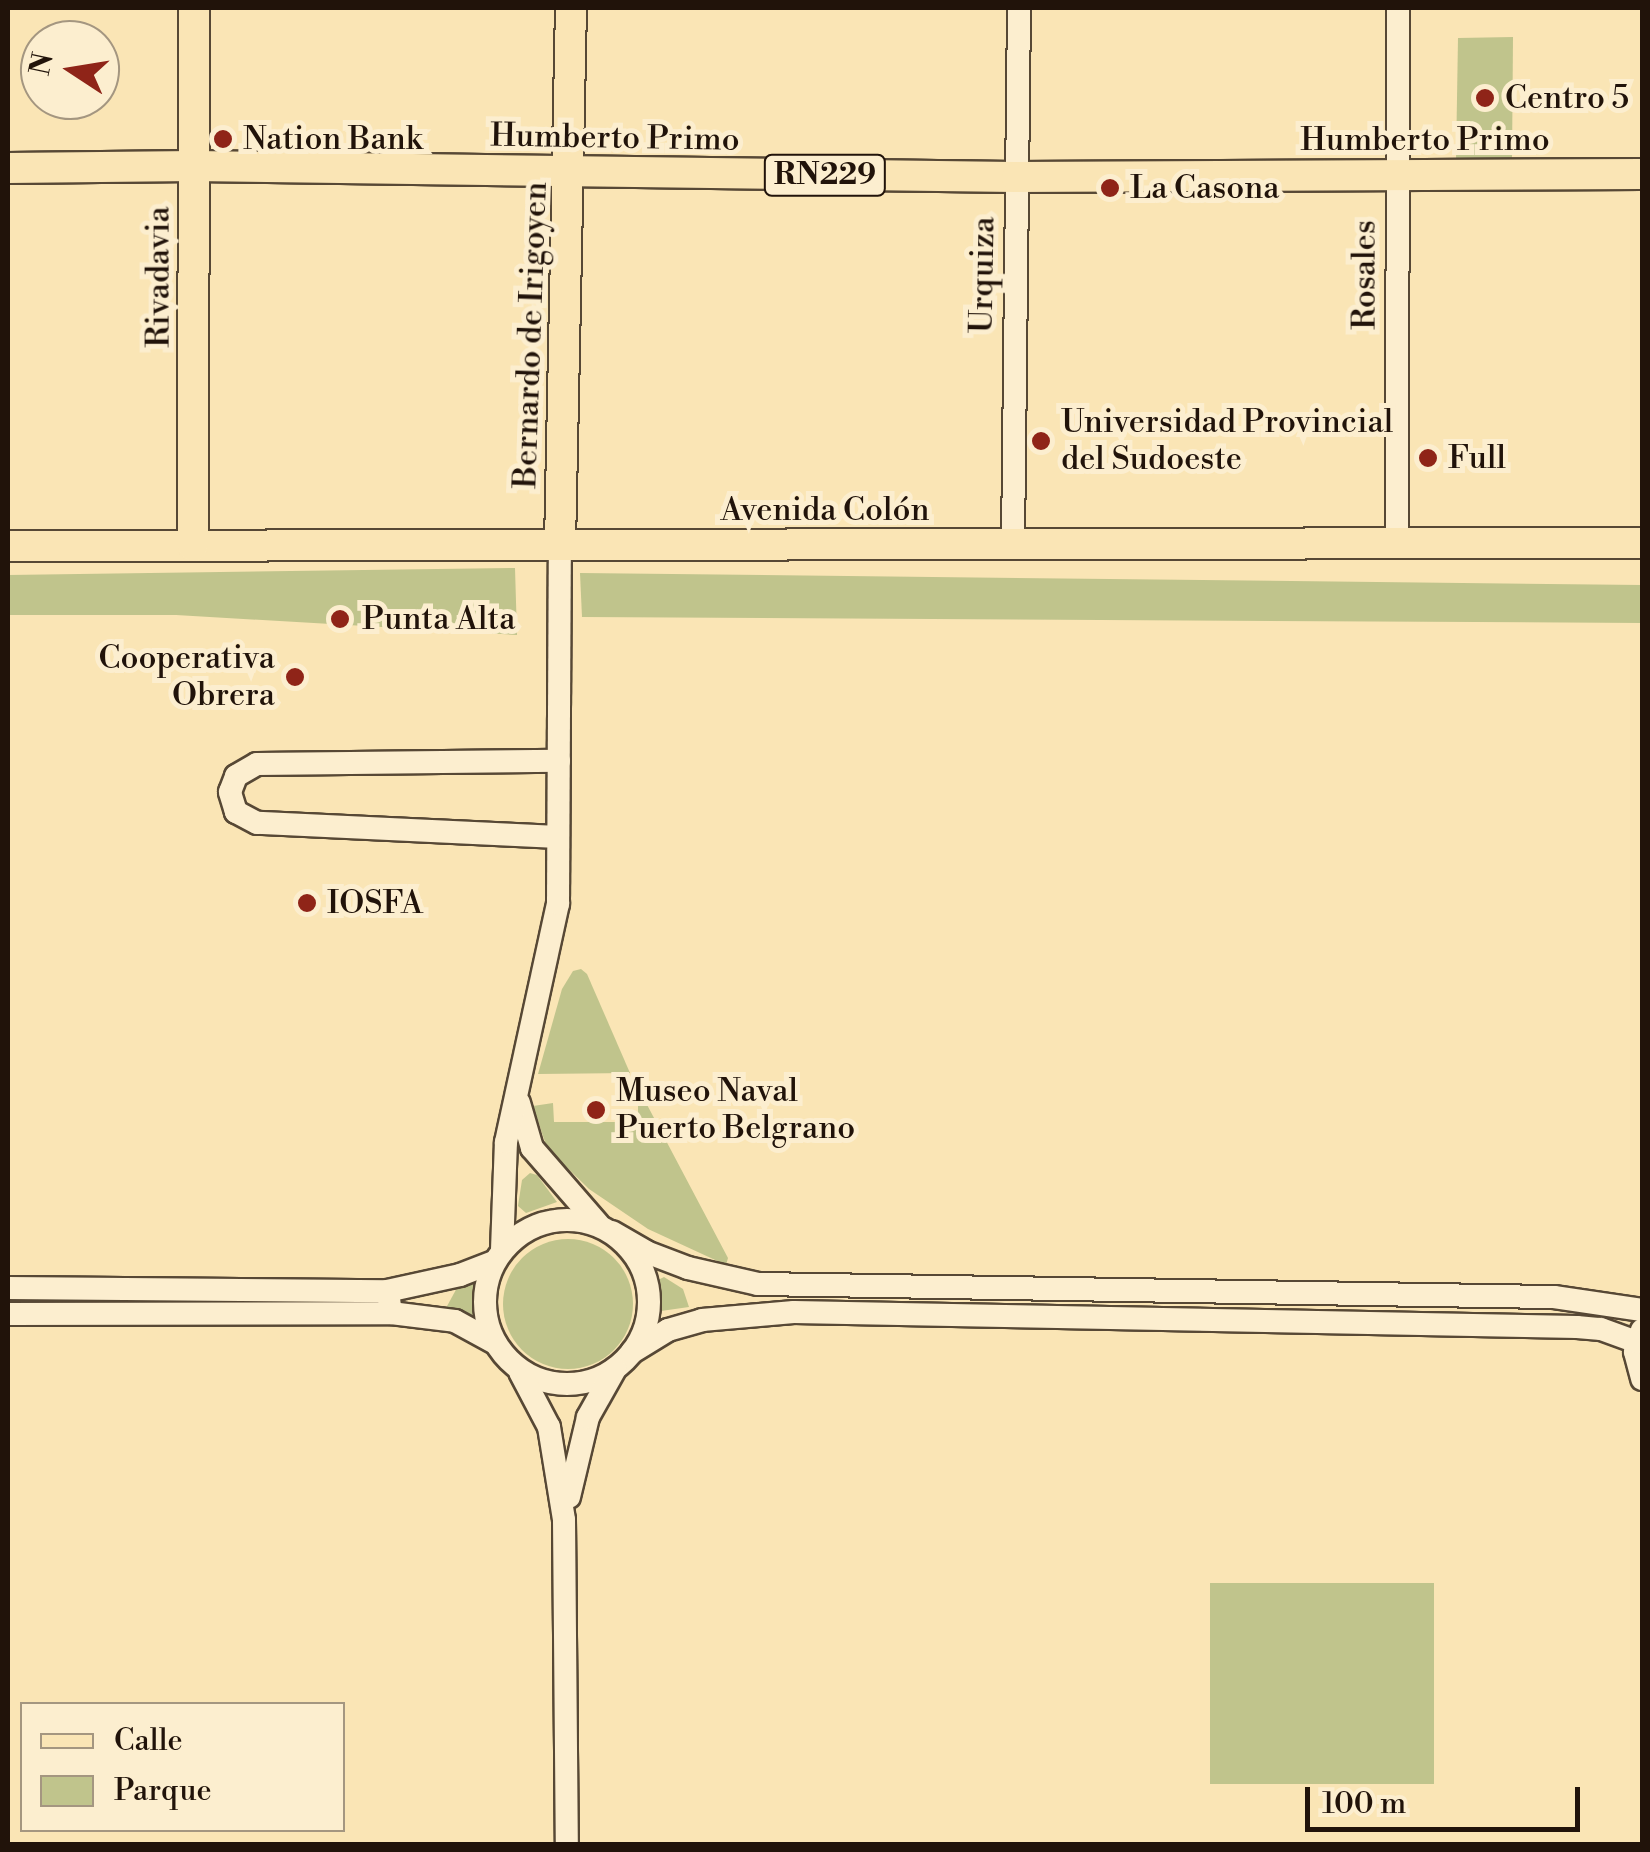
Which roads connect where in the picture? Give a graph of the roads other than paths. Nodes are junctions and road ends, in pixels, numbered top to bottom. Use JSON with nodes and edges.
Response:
{"nodes":[{"id":1,"x":194,"y":8,"type":"edge"},
{"id":2,"x":572,"y":8,"type":"edge"},
{"id":3,"x":1018,"y":8,"type":"edge"},
{"id":4,"x":1398,"y":8,"type":"edge"},
{"id":5,"x":194,"y":166,"type":"junction"},
{"id":6,"x":8,"y":168,"type":"edge"},
{"id":7,"x":571,"y":173,"type":"junction"},
{"id":8,"x":1642,"y":174,"type":"edge"},
{"id":9,"x":1016,"y":176,"type":"junction"},
{"id":10,"x":1398,"y":176,"type":"junction"},
{"id":11,"x":1642,"y":543,"type":"edge"},
{"id":12,"x":1013,"y":544,"type":"junction"},
{"id":13,"x":1397,"y":544,"type":"junction"},
{"id":14,"x":560,"y":545,"type":"junction"},
{"id":15,"x":8,"y":546,"type":"edge"},
{"id":16,"x":193,"y":546,"type":"junction"},
{"id":17,"x":559,"y":761,"type":"junction"},
{"id":18,"x":558,"y":837,"type":"junction"},
{"id":19,"x":517,"y":1090,"type":"junction"},
{"id":20,"x":606,"y":1229,"type":"junction"},
{"id":21,"x":498,"y":1256,"type":"junction"},
{"id":22,"x":8,"y":1288,"type":"edge"},
{"id":23,"x":389,"y":1302,"type":"junction"},
{"id":24,"x":1642,"y":1310,"type":"edge"},
{"id":25,"x":8,"y":1314,"type":"edge"},
{"id":26,"x":1640,"y":1336,"type":"edge"},
{"id":27,"x":495,"y":1343,"type":"junction"},
{"id":28,"x":624,"y":1360,"type":"junction"},
{"id":29,"x":516,"y":1368,"type":"junction"},
{"id":30,"x":1642,"y":1380,"type":"edge"},
{"id":31,"x":564,"y":1520,"type":"junction"},
{"id":32,"x":567,"y":1844,"type":"edge"}],
"edges":[{"from":1,"to":5,"type":"main road","name":"Rivadavia"},
{"from":2,"to":7,"type":"main road","name":"Bernardo de Irigoyen"},
{"from":3,"to":9,"type":"street","name":"Urquiza"},
{"from":4,"to":10,"type":"street","name":"Rosales"},
{"from":5,"to":6,"type":"main road","name":"Humberto Primo","number":"RN229"},
{"from":5,"to":7,"type":"main road","name":"Humberto Primo","number":"RN229"},
{"from":5,"to":16,"type":"main road","name":"Rivadavia"},
{"from":7,"to":9,"type":"main road","name":"Humberto Primo","number":"RN229"},
{"from":7,"to":14,"type":"main road","name":"Bernardo de Irigoyen"},
{"from":8,"to":10,"type":"main road","name":"Humberto Primo","number":"RN229"},
{"from":9,"to":10,"type":"main road","name":"Humberto Primo","number":"RN229"},
{"from":9,"to":12,"type":"street","name":"Urquiza"},
{"from":10,"to":13,"type":"street","name":"Rosales"},
{"from":11,"to":13,"type":"main road","name":"Avenida Colón"},
{"from":12,"to":13,"type":"main road","name":"Avenida Colón"},
{"from":12,"to":14,"type":"main road","name":"Avenida Colón"},
{"from":14,"to":16,"type":"main road","name":"Avenida Colón"},
{"from":14,"to":17,"type":"street"},
{"from":15,"to":16,"type":"main road","name":"Avenida Colón"},
{"from":17,"to":18,"type":"street"},
{"from":17,"to":18,"type":"street"},
{"from":18,"to":19,"type":"street"},
{"from":19,"to":20,"type":"street"},
{"from":19,"to":21,"type":"street"},
{"from":20,"to":21,"type":"street"},
{"from":20,"to":24,"type":"street"},
{"from":20,"to":28,"type":"street"},
{"from":21,"to":23,"type":"street"},
{"from":21,"to":27,"type":"street"},
{"from":22,"to":23,"type":"street"},
{"from":23,"to":25,"type":"street"},
{"from":23,"to":27,"type":"street"},
{"from":26,"to":28,"type":"street"},
{"from":26,"to":30,"type":"street"},
{"from":27,"to":29,"type":"street"},
{"from":28,"to":29,"type":"street"},
{"from":28,"to":31,"type":"street"},
{"from":29,"to":31,"type":"street"},
{"from":31,"to":32,"type":"street"}]}
